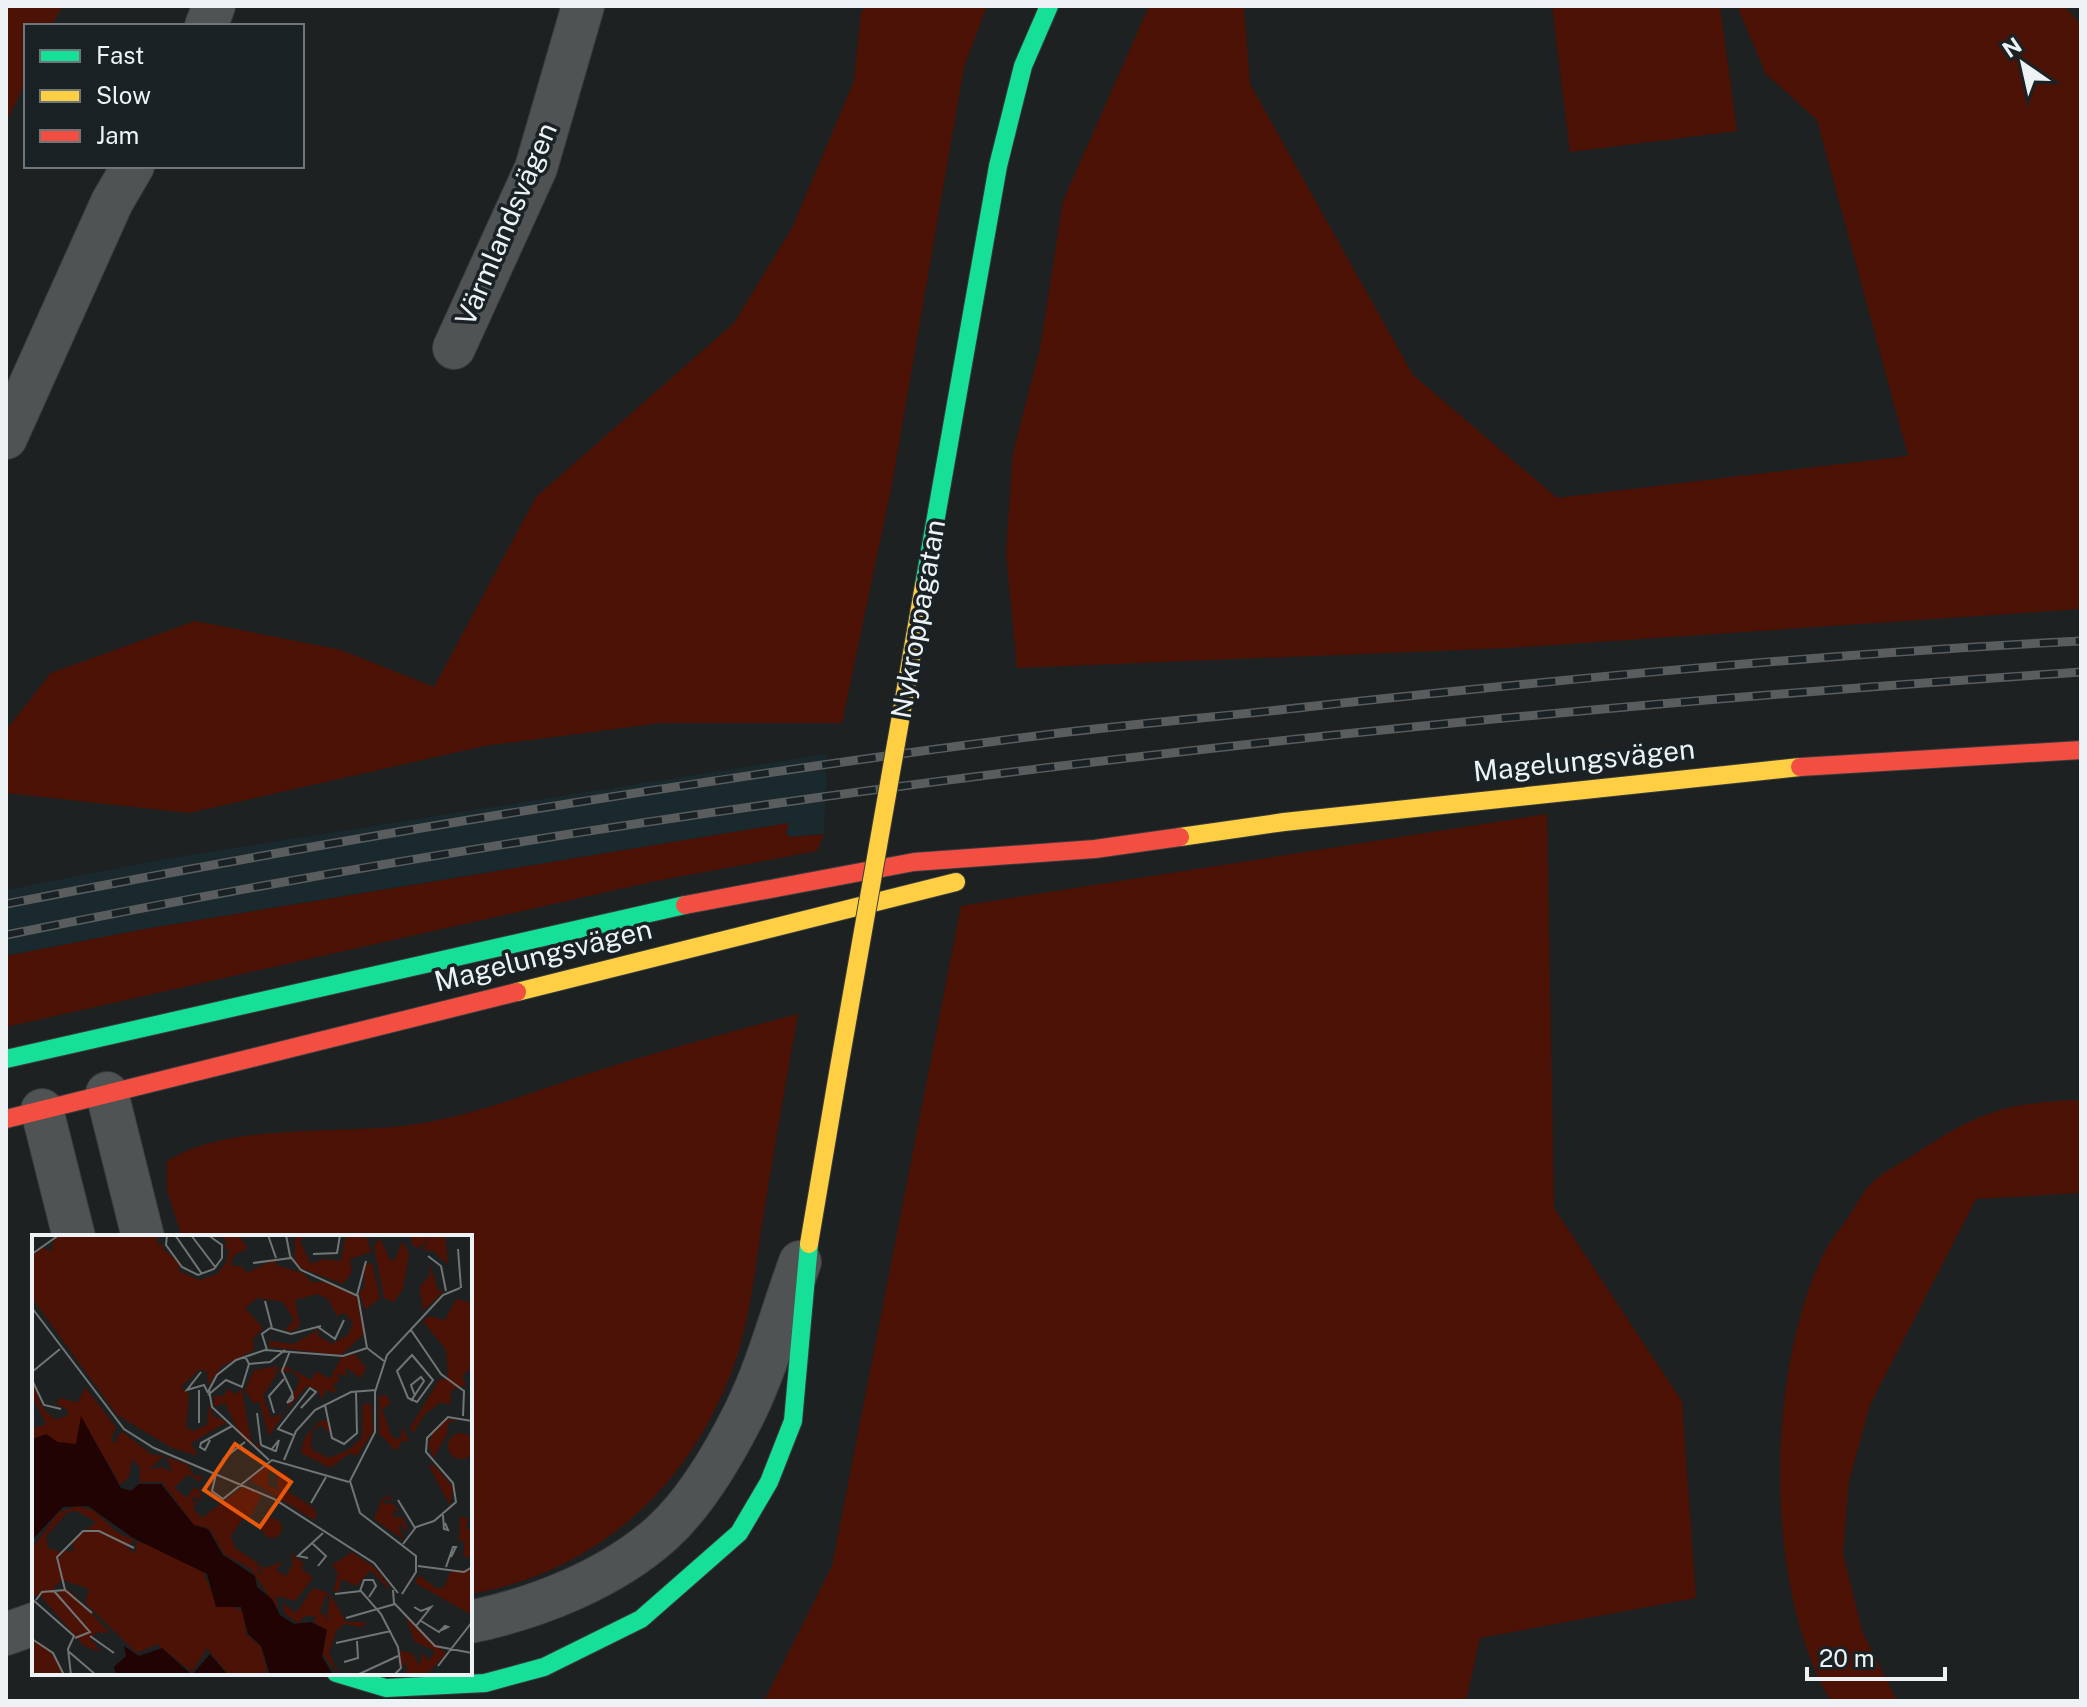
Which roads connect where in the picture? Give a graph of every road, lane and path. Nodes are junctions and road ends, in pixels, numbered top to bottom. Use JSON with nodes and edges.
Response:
{"nodes":[{"id":1,"x":583,"y":6,"type":"edge"},
{"id":2,"x":1049,"y":6,"type":"edge"},
{"id":3,"x":132,"y":168,"type":"edge"},
{"id":4,"x":454,"y":348,"type":"dead end"},
{"id":5,"x":6,"y":438,"type":"edge"},
{"id":6,"x":2081,"y":750,"type":"edge"},
{"id":7,"x":1095,"y":849,"type":"junction"},
{"id":8,"x":6,"y":1059,"type":"edge"},
{"id":9,"x":105,"y":1086,"type":"junction"},
{"id":10,"x":29,"y":1108,"type":"edge"},
{"id":11,"x":73,"y":1235,"type":"edge"},
{"id":12,"x":142,"y":1235,"type":"edge"},
{"id":13,"x":809,"y":1239,"type":"junction"},
{"id":14,"x":472,"y":1621,"type":"edge"},
{"id":15,"x":32,"y":1625,"type":"edge"},
{"id":16,"x":6,"y":1634,"type":"edge"},
{"id":17,"x":343,"y":1675,"type":"edge"}],
"edges":[{"from":1,"to":4,"type":"street","name":"Värmlandsvägen"},
{"from":2,"to":13,"type":"main road","name":"Nykroppagatan","bridge":true},
{"from":3,"to":5,"type":"street"},
{"from":6,"to":7,"type":"main road","name":"Magelungsvägen"},
{"from":7,"to":8,"type":"main road","name":"Magelungsvägen"},
{"from":7,"to":9,"type":"main road","name":"Magelungsvägen"},
{"from":9,"to":10,"type":"main road","name":"Magelungsvägen"},
{"from":9,"to":12,"type":"street"},
{"from":10,"to":11,"type":"street"},
{"from":13,"to":14,"type":"street","name":"Nykroppagatan"},
{"from":13,"to":17,"type":"main road","name":"Nykroppagatan"},
{"from":15,"to":16,"type":"street"}]}
